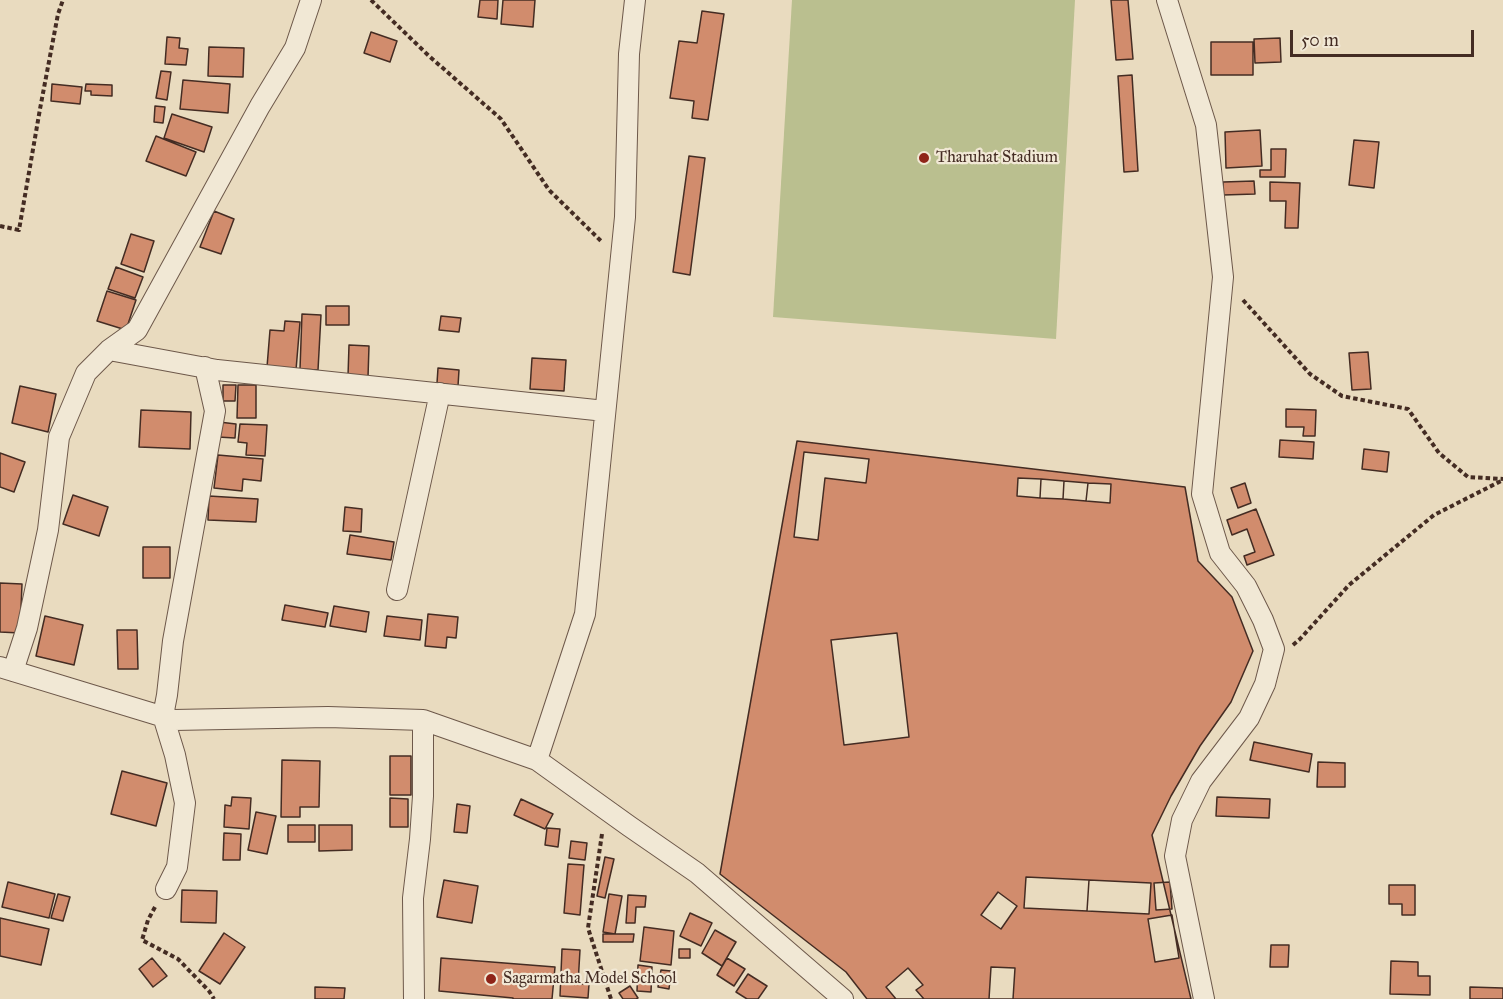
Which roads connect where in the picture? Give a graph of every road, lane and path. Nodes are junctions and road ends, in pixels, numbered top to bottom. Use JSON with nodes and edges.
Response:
{"nodes":[{"id":1,"x":63,"y":0,"type":"edge"},
{"id":2,"x":311,"y":0,"type":"edge"},
{"id":3,"x":371,"y":0,"type":"edge"},
{"id":4,"x":635,"y":0,"type":"edge"},
{"id":5,"x":1167,"y":0,"type":"edge"},
{"id":6,"x":0,"y":226,"type":"edge"},
{"id":7,"x":621,"y":263,"type":"junction"},
{"id":8,"x":1223,"y":277,"type":"junction"},
{"id":9,"x":109,"y":350,"type":"junction"},
{"id":10,"x":205,"y":367,"type":"junction"},
{"id":11,"x":440,"y":393,"type":"junction"},
{"id":12,"x":605,"y":411,"type":"junction"},
{"id":13,"x":1503,"y":479,"type":"edge"},
{"id":14,"x":398,"y":590,"type":"dead end"},
{"id":15,"x":1271,"y":662,"type":"junction"},
{"id":16,"x":6,"y":669,"type":"edge"},
{"id":17,"x":163,"y":716,"type":"junction"},
{"id":18,"x":423,"y":720,"type":"junction"},
{"id":19,"x":537,"y":760,"type":"junction"},
{"id":20,"x":606,"y":809,"type":"junction"},
{"id":21,"x":166,"y":889,"type":"joint"},
{"id":22,"x":214,"y":999,"type":"edge"},
{"id":23,"x":414,"y":999,"type":"edge"},
{"id":24,"x":611,"y":999,"type":"edge"},
{"id":25,"x":843,"y":999,"type":"edge"},
{"id":26,"x":1204,"y":999,"type":"edge"}],
"edges":[{"from":1,"to":6,"type":"path"},
{"from":2,"to":9,"type":"street"},
{"from":3,"to":7,"type":"path"},
{"from":4,"to":7,"type":"street"},
{"from":5,"to":8,"type":"street"},
{"from":7,"to":12,"type":"street"},
{"from":8,"to":13,"type":"path"},
{"from":8,"to":15,"type":"street"},
{"from":9,"to":10,"type":"street"},
{"from":9,"to":16,"type":"street"},
{"from":10,"to":11,"type":"street"},
{"from":10,"to":17,"type":"street"},
{"from":11,"to":12,"type":"street"},
{"from":11,"to":14,"type":"street"},
{"from":12,"to":19,"type":"street"},
{"from":13,"to":15,"type":"path"},
{"from":15,"to":26,"type":"street"},
{"from":16,"to":17,"type":"street"},
{"from":17,"to":18,"type":"street"},
{"from":17,"to":21,"type":"street"},
{"from":18,"to":19,"type":"street"},
{"from":18,"to":23,"type":"street"},
{"from":19,"to":20,"type":"street"},
{"from":20,"to":24,"type":"path"},
{"from":20,"to":25,"type":"street"},
{"from":21,"to":22,"type":"path"}]}
